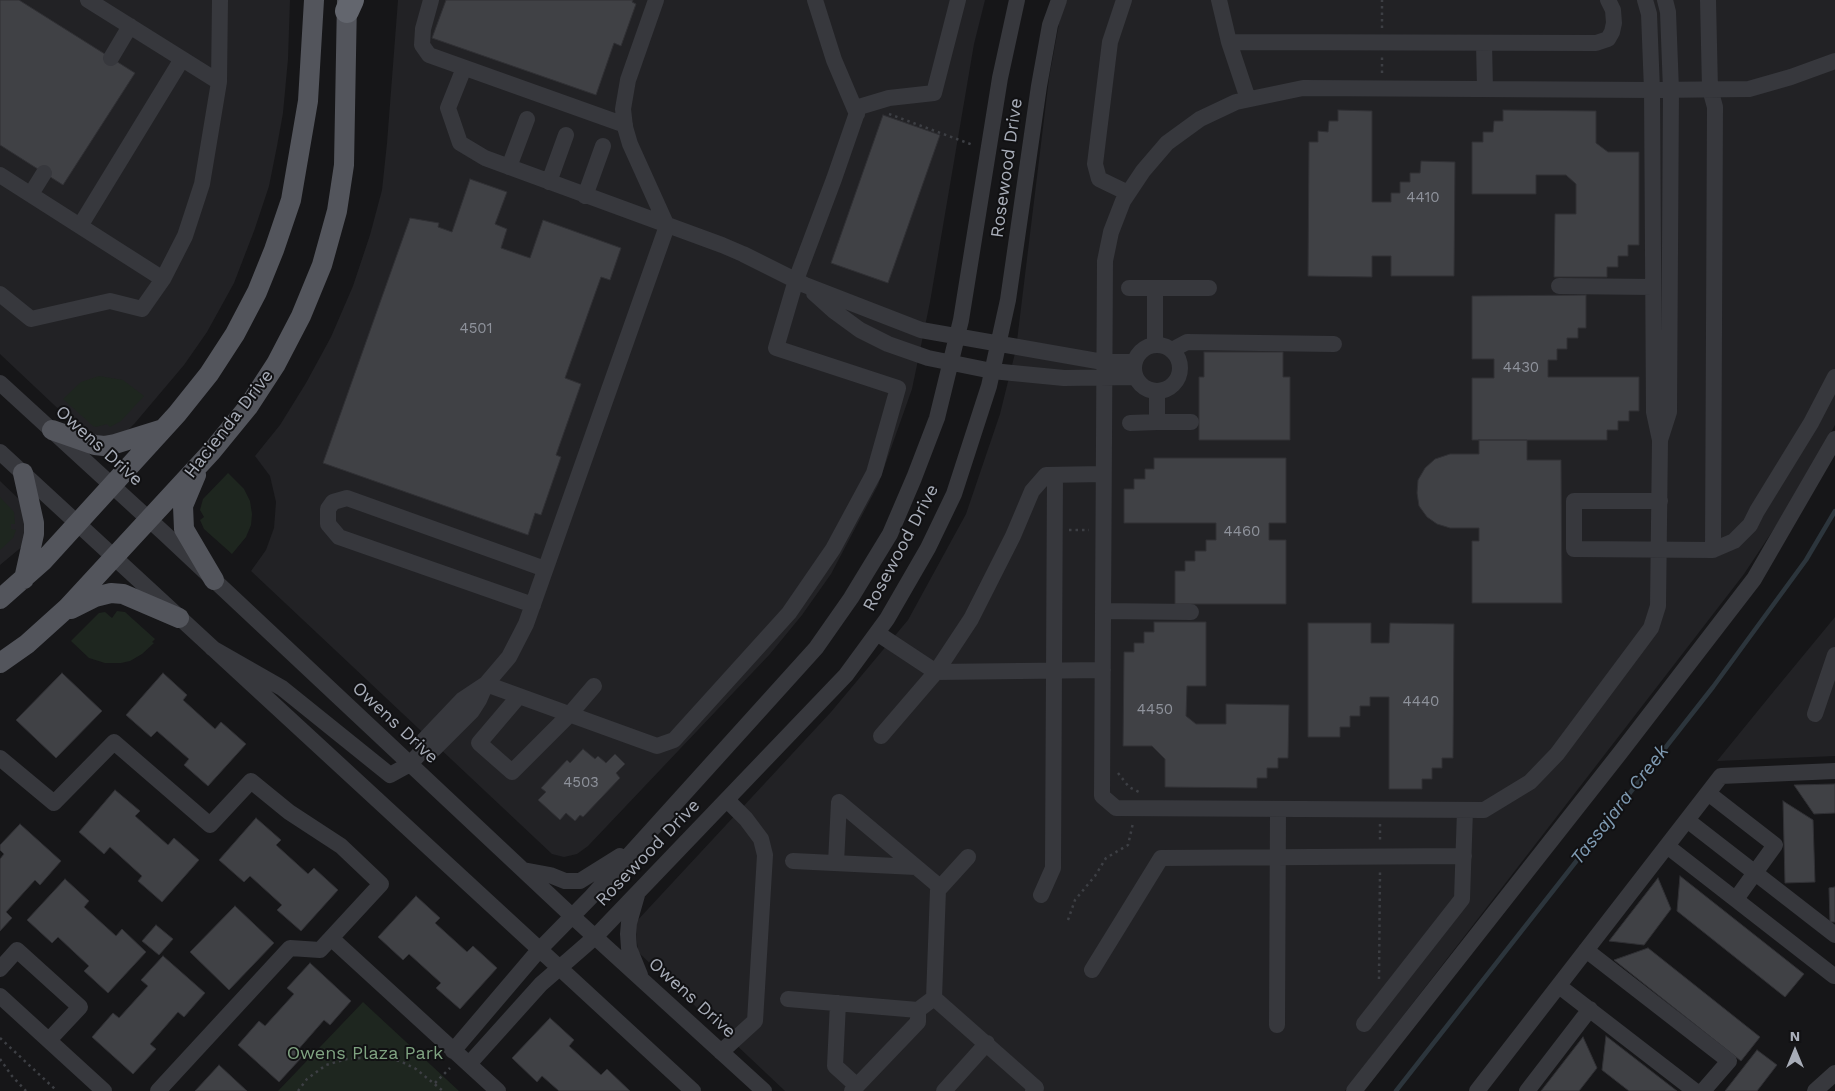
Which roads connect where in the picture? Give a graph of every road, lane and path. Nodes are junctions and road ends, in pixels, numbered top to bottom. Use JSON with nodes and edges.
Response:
{"nodes":[{"id":1,"x":88,"y":0,"type":"edge"},
{"id":2,"x":220,"y":0,"type":"edge"},
{"id":3,"x":314,"y":0,"type":"edge"},
{"id":4,"x":431,"y":0,"type":"edge"},
{"id":5,"x":656,"y":0,"type":"edge"},
{"id":6,"x":815,"y":0,"type":"edge"},
{"id":7,"x":958,"y":0,"type":"edge"},
{"id":8,"x":1017,"y":0,"type":"edge"},
{"id":9,"x":1059,"y":0,"type":"edge"},
{"id":10,"x":1124,"y":0,"type":"edge"},
{"id":11,"x":1219,"y":0,"type":"edge"},
{"id":12,"x":1608,"y":0,"type":"edge"},
{"id":13,"x":1645,"y":0,"type":"edge"},
{"id":14,"x":1665,"y":0,"type":"edge"},
{"id":15,"x":1708,"y":0,"type":"edge"},
{"id":16,"x":349,"y":4,"type":"edge"},
{"id":17,"x":130,"y":26,"type":"junction"},
{"id":18,"x":1229,"y":42,"type":"junction"},
{"id":19,"x":1484,"y":43,"type":"junction"},
{"id":20,"x":111,"y":58,"type":"dead end"},
{"id":21,"x":182,"y":59,"type":"junction"},
{"id":22,"x":1835,"y":60,"type":"edge"},
{"id":23,"x":464,"y":68,"type":"junction"},
{"id":24,"x":219,"y":82,"type":"junction"},
{"id":25,"x":1485,"y":89,"type":"junction"},
{"id":26,"x":1710,"y":89,"type":"junction"},
{"id":27,"x":1652,"y":90,"type":"junction"},
{"id":28,"x":1671,"y":90,"type":"junction"},
{"id":29,"x":1248,"y":99,"type":"junction"},
{"id":30,"x":858,"y":112,"type":"junction"},
{"id":31,"x":527,"y":119,"type":"dead end"},
{"id":32,"x":625,"y":125,"type":"junction"},
{"id":33,"x":566,"y":135,"type":"dead end"},
{"id":34,"x":603,"y":146,"type":"dead end"},
{"id":35,"x":989,"y":150,"type":"junction"},
{"id":36,"x":509,"y":167,"type":"junction"},
{"id":37,"x":44,"y":173,"type":"dead end"},
{"id":38,"x":0,"y":175,"type":"edge"},
{"id":39,"x":549,"y":182,"type":"junction"},
{"id":40,"x":1128,"y":193,"type":"junction"},
{"id":41,"x":31,"y":194,"type":"junction"},
{"id":42,"x":585,"y":196,"type":"junction"},
{"id":43,"x":80,"y":226,"type":"junction"},
{"id":44,"x":667,"y":226,"type":"junction"},
{"id":45,"x":163,"y":279,"type":"junction"},
{"id":46,"x":800,"y":283,"type":"junction"},
{"id":47,"x":1559,"y":286,"type":"dead end"},
{"id":48,"x":1653,"y":287,"type":"junction"},
{"id":49,"x":1130,"y":288,"type":"dead end"},
{"id":50,"x":1155,"y":288,"type":"junction"},
{"id":51,"x":1210,"y":288,"type":"dead end"},
{"id":52,"x":0,"y":294,"type":"edge"},
{"id":53,"x":957,"y":337,"type":"junction"},
{"id":54,"x":999,"y":344,"type":"junction"},
{"id":55,"x":1155,"y":344,"type":"junction"},
{"id":56,"x":1334,"y":344,"type":"dead end"},
{"id":57,"x":1172,"y":350,"type":"junction"},
{"id":58,"x":951,"y":362,"type":"junction"},
{"id":59,"x":1103,"y":369,"type":"junction"},
{"id":60,"x":1134,"y":369,"type":"junction"},
{"id":61,"x":992,"y":371,"type":"junction"},
{"id":62,"x":1835,"y":377,"type":"edge"},
{"id":63,"x":0,"y":383,"type":"edge"},
{"id":64,"x":1157,"y":391,"type":"junction"},
{"id":65,"x":1157,"y":422,"type":"junction"},
{"id":66,"x":1191,"y":422,"type":"dead end"},
{"id":67,"x":1130,"y":423,"type":"dead end"},
{"id":68,"x":164,"y":428,"type":"junction"},
{"id":69,"x":52,"y":430,"type":"junction"},
{"id":70,"x":1835,"y":439,"type":"edge"},
{"id":71,"x":1660,"y":440,"type":"junction"},
{"id":72,"x":0,"y":452,"type":"edge"},
{"id":73,"x":202,"y":462,"type":"junction"},
{"id":74,"x":23,"y":473,"type":"junction"},
{"id":75,"x":1103,"y":474,"type":"junction"},
{"id":76,"x":1055,"y":475,"type":"junction"},
{"id":77,"x":113,"y":486,"type":"junction"},
{"id":78,"x":1660,"y":501,"type":"junction"},
{"id":79,"x":149,"y":519,"type":"junction"},
{"id":80,"x":78,"y":524,"type":"junction"},
{"id":81,"x":1659,"y":550,"type":"junction"},
{"id":82,"x":1713,"y":550,"type":"junction"},
{"id":83,"x":114,"y":557,"type":"junction"},
{"id":84,"x":545,"y":569,"type":"junction"},
{"id":85,"x":24,"y":578,"type":"junction"},
{"id":86,"x":214,"y":580,"type":"junction"},
{"id":87,"x":0,"y":598,"type":"edge"},
{"id":88,"x":532,"y":605,"type":"junction"},
{"id":89,"x":1103,"y":611,"type":"junction"},
{"id":90,"x":1191,"y":612,"type":"dead end"},
{"id":91,"x":58,"y":616,"type":"junction"},
{"id":92,"x":179,"y":618,"type":"junction"},
{"id":93,"x":876,"y":633,"type":"junction"},
{"id":94,"x":212,"y":648,"type":"junction"},
{"id":95,"x":1835,"y":655,"type":"edge"},
{"id":96,"x":0,"y":663,"type":"edge"},
{"id":97,"x":1055,"y":670,"type":"junction"},
{"id":98,"x":1103,"y":670,"type":"junction"},
{"id":99,"x":936,"y":672,"type":"junction"},
{"id":100,"x":486,"y":684,"type":"junction"},
{"id":101,"x":594,"y":686,"type":"dead end"},
{"id":102,"x":520,"y":696,"type":"junction"},
{"id":103,"x":570,"y":714,"type":"junction"},
{"id":104,"x":1815,"y":714,"type":"dead end"},
{"id":105,"x":882,"y":736,"type":"dead end"},
{"id":106,"x":0,"y":758,"type":"edge"},
{"id":107,"x":410,"y":764,"type":"junction"},
{"id":108,"x":1117,"y":769,"type":"dead end"},
{"id":109,"x":1835,"y":771,"type":"edge"},
{"id":110,"x":1136,"y":791,"type":"junction"},
{"id":111,"x":1708,"y":793,"type":"junction"},
{"id":112,"x":1144,"y":794,"type":"dead end"},
{"id":113,"x":727,"y":800,"type":"junction"},
{"id":114,"x":1136,"y":809,"type":"junction"},
{"id":115,"x":1278,"y":810,"type":"junction"},
{"id":116,"x":1380,"y":810,"type":"junction"},
{"id":117,"x":1465,"y":810,"type":"junction"},
{"id":118,"x":1687,"y":820,"type":"junction"},
{"id":119,"x":1667,"y":846,"type":"junction"},
{"id":120,"x":636,"y":848,"type":"junction"},
{"id":121,"x":1464,"y":856,"type":"junction"},
{"id":122,"x":968,"y":857,"type":"dead end"},
{"id":123,"x":1278,"y":857,"type":"junction"},
{"id":124,"x":1380,"y":857,"type":"junction"},
{"id":125,"x":793,"y":861,"type":"dead end"},
{"id":126,"x":836,"y":863,"type":"junction"},
{"id":127,"x":916,"y":867,"type":"junction"},
{"id":128,"x":523,"y":870,"type":"junction"},
{"id":129,"x":1756,"y":873,"type":"junction"},
{"id":130,"x":940,"y":887,"type":"junction"},
{"id":131,"x":638,"y":892,"type":"junction"},
{"id":132,"x":1041,"y":895,"type":"dead end"},
{"id":133,"x":1736,"y":899,"type":"junction"},
{"id":134,"x":572,"y":916,"type":"junction"},
{"id":135,"x":1068,"y":920,"type":"dead end"},
{"id":136,"x":1835,"y":935,"type":"edge"},
{"id":137,"x":594,"y":937,"type":"junction"},
{"id":138,"x":331,"y":938,"type":"junction"},
{"id":139,"x":539,"y":950,"type":"junction"},
{"id":140,"x":1586,"y":950,"type":"junction"},
{"id":141,"x":559,"y":968,"type":"junction"},
{"id":142,"x":0,"y":969,"type":"edge"},
{"id":143,"x":1092,"y":970,"type":"dead end"},
{"id":144,"x":1834,"y":976,"type":"dead end"},
{"id":145,"x":643,"y":981,"type":"junction"},
{"id":146,"x":1379,"y":983,"type":"dead end"},
{"id":147,"x":1559,"y":986,"type":"junction"},
{"id":148,"x":0,"y":996,"type":"edge"},
{"id":149,"x":934,"y":998,"type":"junction"},
{"id":150,"x":788,"y":999,"type":"dead end"},
{"id":151,"x":838,"y":1003,"type":"junction"},
{"id":152,"x":1590,"y":1009,"type":"junction"},
{"id":153,"x":918,"y":1010,"type":"junction"},
{"id":154,"x":1364,"y":1024,"type":"dead end"},
{"id":155,"x":1277,"y":1025,"type":"dead end"},
{"id":156,"x":0,"y":1038,"type":"edge"},
{"id":157,"x":49,"y":1040,"type":"junction"},
{"id":158,"x":987,"y":1042,"type":"junction"},
{"id":159,"x":721,"y":1052,"type":"junction"},
{"id":160,"x":461,"y":1058,"type":"junction"},
{"id":161,"x":0,"y":1059,"type":"edge"},
{"id":162,"x":1835,"y":1073,"type":"edge"},
{"id":163,"x":435,"y":1083,"type":"junction"},
{"id":164,"x":855,"y":1088,"type":"edge"},
{"id":165,"x":26,"y":1091,"type":"edge"},
{"id":166,"x":57,"y":1091,"type":"edge"},
{"id":167,"x":104,"y":1091,"type":"edge"},
{"id":168,"x":158,"y":1091,"type":"edge"},
{"id":169,"x":298,"y":1091,"type":"edge"},
{"id":170,"x":444,"y":1091,"type":"edge"},
{"id":171,"x":498,"y":1091,"type":"edge"},
{"id":172,"x":693,"y":1091,"type":"edge"},
{"id":173,"x":764,"y":1091,"type":"edge"},
{"id":174,"x":944,"y":1091,"type":"edge"},
{"id":175,"x":1033,"y":1091,"type":"edge"},
{"id":176,"x":1354,"y":1091,"type":"edge"},
{"id":177,"x":1477,"y":1091,"type":"edge"},
{"id":178,"x":1527,"y":1091,"type":"edge"},
{"id":179,"x":1695,"y":1091,"type":"edge"},
{"id":180,"x":1704,"y":1091,"type":"edge"},
{"id":181,"x":1815,"y":1091,"type":"edge"}],
"edges":[{"from":1,"to":17,"type":"street"},
{"from":2,"to":24,"type":"street"},
{"from":3,"to":68,"type":"main road"},
{"from":4,"to":23,"type":"street"},
{"from":5,"to":32,"type":"street"},
{"from":6,"to":30,"type":"street"},
{"from":7,"to":30,"type":"street"},
{"from":8,"to":35,"type":"street","name":"Rosewood Drive"},
{"from":9,"to":54,"type":"street","name":"Rosewood Drive"},
{"from":10,"to":40,"type":"street"},
{"from":11,"to":18,"type":"street"},
{"from":12,"to":19,"type":"street"},
{"from":13,"to":27,"type":"street"},
{"from":14,"to":28,"type":"street"},
{"from":15,"to":26,"type":"street"},
{"from":16,"to":73,"type":"main road","name":"Hacienda Drive"},
{"from":17,"to":20,"type":"street"},
{"from":17,"to":21,"type":"street"},
{"from":18,"to":19,"type":"street"},
{"from":18,"to":29,"type":"street"},
{"from":19,"to":25,"type":"street"},
{"from":21,"to":24,"type":"street"},
{"from":21,"to":43,"type":"street"},
{"from":22,"to":26,"type":"street"},
{"from":23,"to":32,"type":"street"},
{"from":23,"to":36,"type":"street"},
{"from":24,"to":45,"type":"street"},
{"from":25,"to":27,"type":"street"},
{"from":25,"to":29,"type":"street"},
{"from":26,"to":28,"type":"street"},
{"from":26,"to":82,"type":"street"},
{"from":27,"to":28,"type":"street"},
{"from":27,"to":48,"type":"street"},
{"from":28,"to":71,"type":"street"},
{"from":29,"to":40,"type":"street"},
{"from":30,"to":35,"type":"path"},
{"from":30,"to":46,"type":"street"},
{"from":31,"to":36,"type":"street"},
{"from":32,"to":44,"type":"street"},
{"from":33,"to":39,"type":"street"},
{"from":34,"to":42,"type":"street"},
{"from":35,"to":53,"type":"street","name":"Rosewood Drive"},
{"from":36,"to":39,"type":"street"},
{"from":37,"to":41,"type":"street"},
{"from":38,"to":41,"type":"street"},
{"from":39,"to":42,"type":"street"},
{"from":40,"to":59,"type":"street"},
{"from":41,"to":43,"type":"street"},
{"from":42,"to":44,"type":"street"},
{"from":43,"to":45,"type":"street"},
{"from":44,"to":46,"type":"street"},
{"from":44,"to":84,"type":"street"},
{"from":45,"to":52,"type":"street"},
{"from":46,"to":53,"type":"street"},
{"from":46,"to":58,"type":"street"},
{"from":46,"to":103,"type":"street"},
{"from":47,"to":48,"type":"street"},
{"from":48,"to":71,"type":"street"},
{"from":49,"to":50,"type":"street"},
{"from":50,"to":51,"type":"street"},
{"from":50,"to":55,"type":"street"},
{"from":53,"to":54,"type":"street"},
{"from":53,"to":58,"type":"street","name":"Rosewood Drive"},
{"from":54,"to":59,"type":"street"},
{"from":54,"to":61,"type":"street","name":"Rosewood Drive"},
{"from":55,"to":57,"type":"street"},
{"from":55,"to":60,"type":"street"},
{"from":56,"to":57,"type":"street"},
{"from":57,"to":64,"type":"street"},
{"from":58,"to":61,"type":"street"},
{"from":58,"to":120,"type":"street","name":"Rosewood Drive"},
{"from":59,"to":60,"type":"street"},
{"from":59,"to":61,"type":"street"},
{"from":59,"to":75,"type":"street"},
{"from":60,"to":64,"type":"street"},
{"from":61,"to":93,"type":"street","name":"Rosewood Drive"},
{"from":62,"to":82,"type":"street"},
{"from":63,"to":69,"type":"street","name":"Owens Drive"},
{"from":64,"to":65,"type":"street"},
{"from":65,"to":66,"type":"street"},
{"from":65,"to":67,"type":"street"},
{"from":68,"to":69,"type":"main road"},
{"from":68,"to":77,"type":"main road"},
{"from":69,"to":77,"type":"street","name":"Owens Drive"},
{"from":70,"to":176,"type":"street"},
{"from":71,"to":78,"type":"street"},
{"from":72,"to":74,"type":"street"},
{"from":73,"to":79,"type":"main road","name":"Hacienda Drive"},
{"from":73,"to":86,"type":"main road"},
{"from":74,"to":80,"type":"street"},
{"from":74,"to":85,"type":"main road"},
{"from":75,"to":76,"type":"street"},
{"from":75,"to":89,"type":"street"},
{"from":76,"to":97,"type":"street"},
{"from":76,"to":99,"type":"street"},
{"from":77,"to":79,"type":"street","name":"Owens Drive"},
{"from":77,"to":80,"type":"main road"},
{"from":78,"to":81,"type":"street"},
{"from":78,"to":81,"type":"street"},
{"from":79,"to":83,"type":"main road","name":"Hacienda Drive"},
{"from":79,"to":86,"type":"street","name":"Owens Drive"},
{"from":80,"to":83,"type":"street"},
{"from":80,"to":85,"type":"main road"},
{"from":81,"to":82,"type":"street"},
{"from":81,"to":117,"type":"street"},
{"from":83,"to":91,"type":"main road","name":"Hacienda Drive"},
{"from":83,"to":92,"type":"street"},
{"from":84,"to":88,"type":"street"},
{"from":84,"to":88,"type":"street"},
{"from":85,"to":87,"type":"main road"},
{"from":86,"to":107,"type":"street","name":"Owens Drive"},
{"from":88,"to":100,"type":"street"},
{"from":89,"to":90,"type":"street"},
{"from":89,"to":98,"type":"street"},
{"from":91,"to":92,"type":"main road"},
{"from":91,"to":96,"type":"main road","name":"Hacienda Drive"},
{"from":92,"to":94,"type":"street"},
{"from":93,"to":99,"type":"street"},
{"from":93,"to":113,"type":"street","name":"Rosewood Drive"},
{"from":94,"to":107,"type":"street"},
{"from":94,"to":139,"type":"street"},
{"from":95,"to":104,"type":"street"},
{"from":97,"to":98,"type":"street"},
{"from":97,"to":99,"type":"street"},
{"from":97,"to":132,"type":"street"},
{"from":98,"to":114,"type":"street"},
{"from":99,"to":105,"type":"street"},
{"from":100,"to":102,"type":"street"},
{"from":100,"to":107,"type":"street"},
{"from":101,"to":103,"type":"street"},
{"from":102,"to":103,"type":"street"},
{"from":102,"to":103,"type":"street"},
{"from":106,"to":138,"type":"street"},
{"from":107,"to":128,"type":"street","name":"Owens Drive"},
{"from":108,"to":110,"type":"path"},
{"from":109,"to":111,"type":"street"},
{"from":110,"to":112,"type":"path"},
{"from":110,"to":114,"type":"path"},
{"from":111,"to":118,"type":"street"},
{"from":111,"to":129,"type":"street"},
{"from":113,"to":131,"type":"street","name":"Rosewood Drive"},
{"from":113,"to":159,"type":"street"},
{"from":114,"to":115,"type":"street"},
{"from":114,"to":135,"type":"path"},
{"from":115,"to":116,"type":"street"},
{"from":115,"to":123,"type":"street"},
{"from":116,"to":117,"type":"street"},
{"from":116,"to":124,"type":"path"},
{"from":117,"to":121,"type":"street"},
{"from":118,"to":119,"type":"street"},
{"from":118,"to":129,"type":"street"},
{"from":119,"to":133,"type":"street"},
{"from":119,"to":140,"type":"street"},
{"from":120,"to":128,"type":"street"},
{"from":120,"to":134,"type":"street","name":"Rosewood Drive"},
{"from":121,"to":124,"type":"street"},
{"from":121,"to":154,"type":"street"},
{"from":122,"to":130,"type":"street"},
{"from":123,"to":124,"type":"street"},
{"from":123,"to":143,"type":"street"},
{"from":123,"to":155,"type":"street"},
{"from":124,"to":146,"type":"path"},
{"from":125,"to":126,"type":"street"},
{"from":126,"to":127,"type":"street"},
{"from":126,"to":127,"type":"street"},
{"from":127,"to":130,"type":"street"},
{"from":128,"to":134,"type":"street","name":"Owens Drive"},
{"from":129,"to":133,"type":"street"},
{"from":129,"to":136,"type":"street"},
{"from":130,"to":149,"type":"street"},
{"from":131,"to":137,"type":"street","name":"Rosewood Drive"},
{"from":131,"to":145,"type":"street"},
{"from":133,"to":144,"type":"street"},
{"from":134,"to":137,"type":"street","name":"Owens Drive"},
{"from":134,"to":139,"type":"street","name":"Rosewood Drive"},
{"from":137,"to":141,"type":"street","name":"Rosewood Drive"},
{"from":137,"to":145,"type":"street","name":"Owens Drive"},
{"from":138,"to":160,"type":"street"},
{"from":138,"to":168,"type":"street"},
{"from":139,"to":141,"type":"street"},
{"from":139,"to":160,"type":"street","name":"Rosewood Drive"},
{"from":140,"to":147,"type":"street"},
{"from":140,"to":180,"type":"street"},
{"from":141,"to":160,"type":"street","name":"Rosewood Drive"},
{"from":141,"to":172,"type":"street"},
{"from":142,"to":157,"type":"street"},
{"from":145,"to":159,"type":"street","name":"Owens Drive"},
{"from":147,"to":152,"type":"street"},
{"from":147,"to":177,"type":"street"},
{"from":148,"to":157,"type":"street"},
{"from":149,"to":153,"type":"street"},
{"from":149,"to":158,"type":"street"},
{"from":150,"to":151,"type":"street"},
{"from":151,"to":153,"type":"street"},
{"from":151,"to":164,"type":"street"},
{"from":152,"to":178,"type":"street"},
{"from":152,"to":179,"type":"street"},
{"from":153,"to":164,"type":"street"},
{"from":156,"to":166,"type":"path"},
{"from":157,"to":167,"type":"street"},
{"from":158,"to":174,"type":"street"},
{"from":158,"to":175,"type":"street"},
{"from":159,"to":173,"type":"street","name":"Owens Drive"},
{"from":160,"to":163,"type":"path"},
{"from":160,"to":171,"type":"street"},
{"from":161,"to":165,"type":"path"},
{"from":162,"to":181,"type":"street"},
{"from":163,"to":169,"type":"path"},
{"from":163,"to":170,"type":"path"}]}
